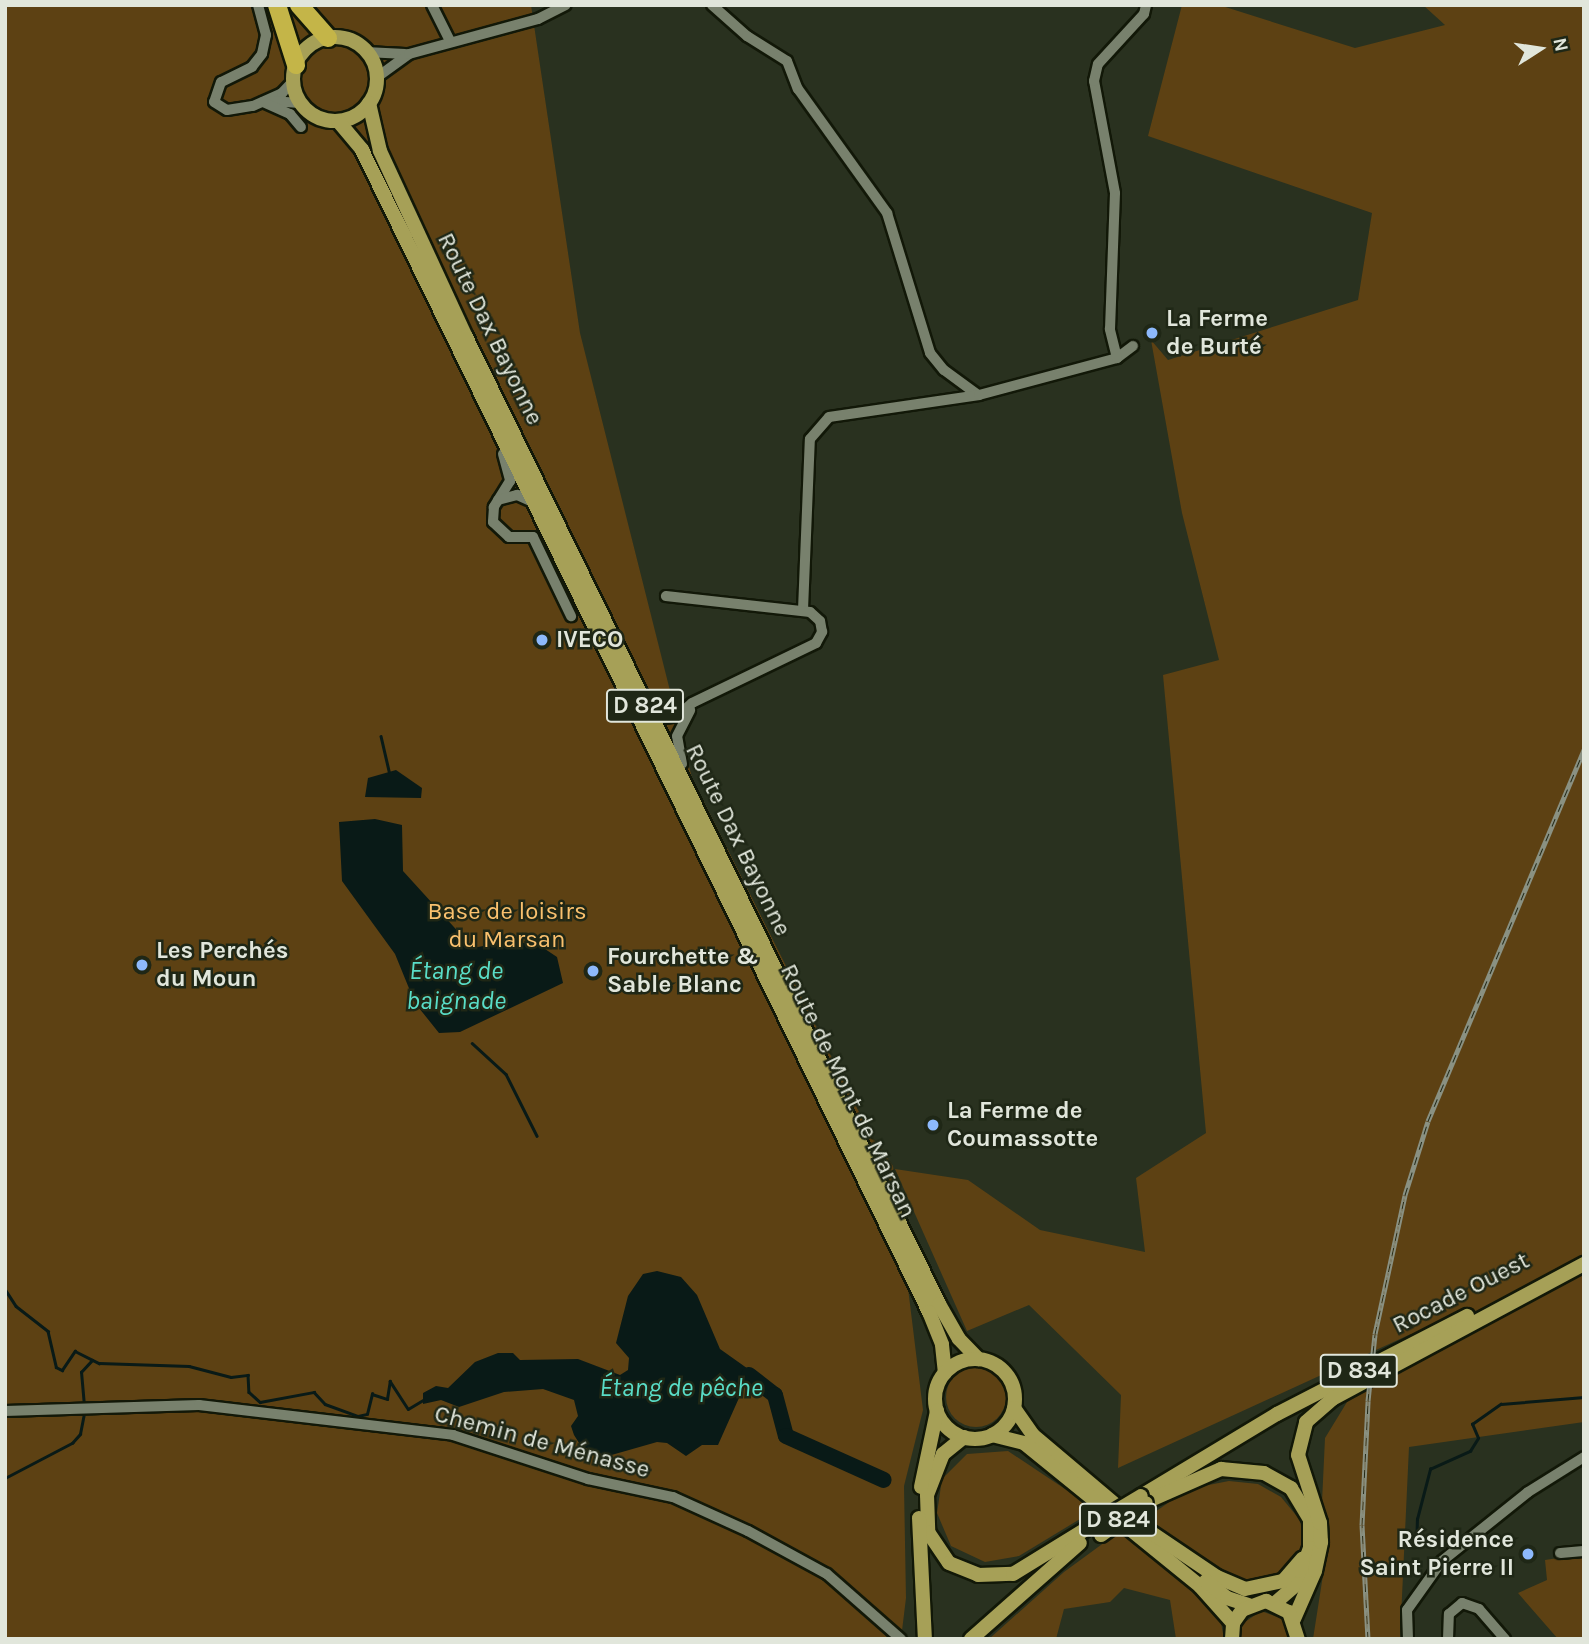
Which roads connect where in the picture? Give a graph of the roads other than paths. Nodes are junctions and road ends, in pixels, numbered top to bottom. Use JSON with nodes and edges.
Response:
{"nodes":[{"id":1,"x":258,"y":5,"type":"edge"},
{"id":2,"x":276,"y":5,"type":"edge"},
{"id":3,"x":299,"y":5,"type":"edge"},
{"id":4,"x":432,"y":5,"type":"edge"},
{"id":5,"x":566,"y":5,"type":"edge"},
{"id":6,"x":712,"y":5,"type":"edge"},
{"id":7,"x":1146,"y":5,"type":"edge"},
{"id":8,"x":328,"y":38,"type":"junction"},
{"id":9,"x":450,"y":41,"type":"junction"},
{"id":10,"x":366,"y":52,"type":"junction"},
{"id":11,"x":409,"y":54,"type":"junction"},
{"id":12,"x":294,"y":73,"type":"junction"},
{"id":13,"x":376,"y":78,"type":"junction"},
{"id":14,"x":264,"y":102,"type":"junction"},
{"id":15,"x":300,"y":103,"type":"junction"},
{"id":16,"x":369,"y":103,"type":"junction"},
{"id":17,"x":338,"y":121,"type":"junction"},
{"id":18,"x":301,"y":127,"type":"dead end"},
{"id":19,"x":1133,"y":346,"type":"dead end"},
{"id":20,"x":1116,"y":358,"type":"junction"},
{"id":21,"x":469,"y":369,"type":"junction"},
{"id":22,"x":979,"y":395,"type":"junction"},
{"id":23,"x":498,"y":500,"type":"junction"},
{"id":24,"x":534,"y":502,"type":"junction"},
{"id":25,"x":666,"y":596,"type":"dead end"},
{"id":26,"x":803,"y":610,"type":"junction"},
{"id":27,"x":571,"y":615,"type":"dead end"},
{"id":28,"x":703,"y":698,"type":"junction"},
{"id":29,"x":651,"y":719,"type":"junction"},
{"id":30,"x":722,"y":864,"type":"junction"},
{"id":31,"x":1584,"y":1256,"type":"edge"},
{"id":32,"x":1584,"y":1264,"type":"edge"},
{"id":33,"x":978,"y":1359,"type":"junction"},
{"id":34,"x":945,"y":1373,"type":"junction"},
{"id":35,"x":1014,"y":1408,"type":"junction"},
{"id":36,"x":937,"y":1410,"type":"junction"},
{"id":37,"x":5,"y":1411,"type":"edge"},
{"id":38,"x":992,"y":1435,"type":"junction"},
{"id":39,"x":964,"y":1437,"type":"junction"},
{"id":40,"x":1584,"y":1457,"type":"edge"},
{"id":41,"x":1144,"y":1499,"type":"junction"},
{"id":42,"x":1140,"y":1525,"type":"junction"},
{"id":43,"x":1096,"y":1530,"type":"junction"},
{"id":44,"x":1310,"y":1549,"type":"junction"},
{"id":45,"x":1584,"y":1551,"type":"edge"},
{"id":46,"x":1560,"y":1553,"type":"dead end"},
{"id":47,"x":1275,"y":1603,"type":"junction"},
{"id":48,"x":1249,"y":1605,"type":"junction"},
{"id":49,"x":1294,"y":1619,"type":"junction"},
{"id":50,"x":1233,"y":1623,"type":"junction"},
{"id":51,"x":901,"y":1639,"type":"edge"},
{"id":52,"x":925,"y":1639,"type":"edge"},
{"id":53,"x":971,"y":1639,"type":"edge"},
{"id":54,"x":1232,"y":1639,"type":"edge"},
{"id":55,"x":1298,"y":1639,"type":"edge"},
{"id":56,"x":1408,"y":1639,"type":"edge"},
{"id":57,"x":1448,"y":1639,"type":"edge"},
{"id":58,"x":1504,"y":1639,"type":"edge"}],
"edges":[{"from":1,"to":14,"type":"street"},
{"from":2,"to":12,"type":"highway"},
{"from":3,"to":8,"type":"highway"},
{"from":4,"to":9,"type":"street"},
{"from":5,"to":9,"type":"street"},
{"from":6,"to":22,"type":"street"},
{"from":7,"to":20,"type":"street"},
{"from":8,"to":10,"type":"main road"},
{"from":8,"to":12,"type":"main road"},
{"from":9,"to":11,"type":"street"},
{"from":10,"to":11,"type":"street"},
{"from":10,"to":13,"type":"main road"},
{"from":11,"to":13,"type":"street"},
{"from":12,"to":14,"type":"street"},
{"from":12,"to":15,"type":"main road"},
{"from":13,"to":16,"type":"main road"},
{"from":14,"to":15,"type":"street"},
{"from":14,"to":18,"type":"street"},
{"from":15,"to":17,"type":"main road"},
{"from":16,"to":17,"type":"main road"},
{"from":16,"to":29,"type":"main road","name":"Route Dax Bayonne","number":"D 824"},
{"from":17,"to":21,"type":"main road","name":"Route de Mont de Marsan","number":"D 824"},
{"from":19,"to":20,"type":"street"},
{"from":20,"to":22,"type":"street"},
{"from":21,"to":23,"type":"street"},
{"from":21,"to":24,"type":"main road","name":"Route de Mont de Marsan","number":"D 824"},
{"from":22,"to":26,"type":"street"},
{"from":23,"to":24,"type":"street"},
{"from":23,"to":27,"type":"street"},
{"from":24,"to":34,"type":"main road","name":"Route de Mont de Marsan","number":"D 824"},
{"from":25,"to":26,"type":"street"},
{"from":26,"to":28,"type":"street"},
{"from":28,"to":29,"type":"street"},
{"from":28,"to":30,"type":"street"},
{"from":29,"to":30,"type":"main road","name":"Route Dax Bayonne","number":"D 824"},
{"from":30,"to":33,"type":"main road","name":"Route Dax Bayonne","number":"D 824"},
{"from":31,"to":41,"type":"main road","name":"Rocade Ouest","number":"D 834"},
{"from":32,"to":49,"type":"main road"},
{"from":33,"to":34,"type":"main road"},
{"from":33,"to":35,"type":"main road"},
{"from":34,"to":36,"type":"main road"},
{"from":35,"to":38,"type":"main road"},
{"from":35,"to":42,"type":"main road","number":"D 824"},
{"from":36,"to":39,"type":"main road"},
{"from":36,"to":52,"type":"main road"},
{"from":37,"to":51,"type":"street","name":"Chemin de Ménasse"},
{"from":38,"to":39,"type":"main road"},
{"from":38,"to":50,"type":"main road","number":"D 824"},
{"from":39,"to":43,"type":"main road","number":"D 824"},
{"from":40,"to":56,"type":"street"},
{"from":41,"to":43,"type":"main road","number":"D 834","bridge":true},
{"from":41,"to":44,"type":"main road","number":"D 824"},
{"from":42,"to":44,"type":"main road","number":"D 824"},
{"from":42,"to":48,"type":"main road","number":"D 824"},
{"from":43,"to":53,"type":"main road","number":"D 834"},
{"from":44,"to":47,"type":"main road","number":"D 824"},
{"from":45,"to":46,"type":"street"},
{"from":47,"to":48,"type":"main road"},
{"from":47,"to":49,"type":"main road"},
{"from":48,"to":50,"type":"main road"},
{"from":49,"to":55,"type":"main road"},
{"from":50,"to":54,"type":"main road"},
{"from":57,"to":58,"type":"street"}]}
